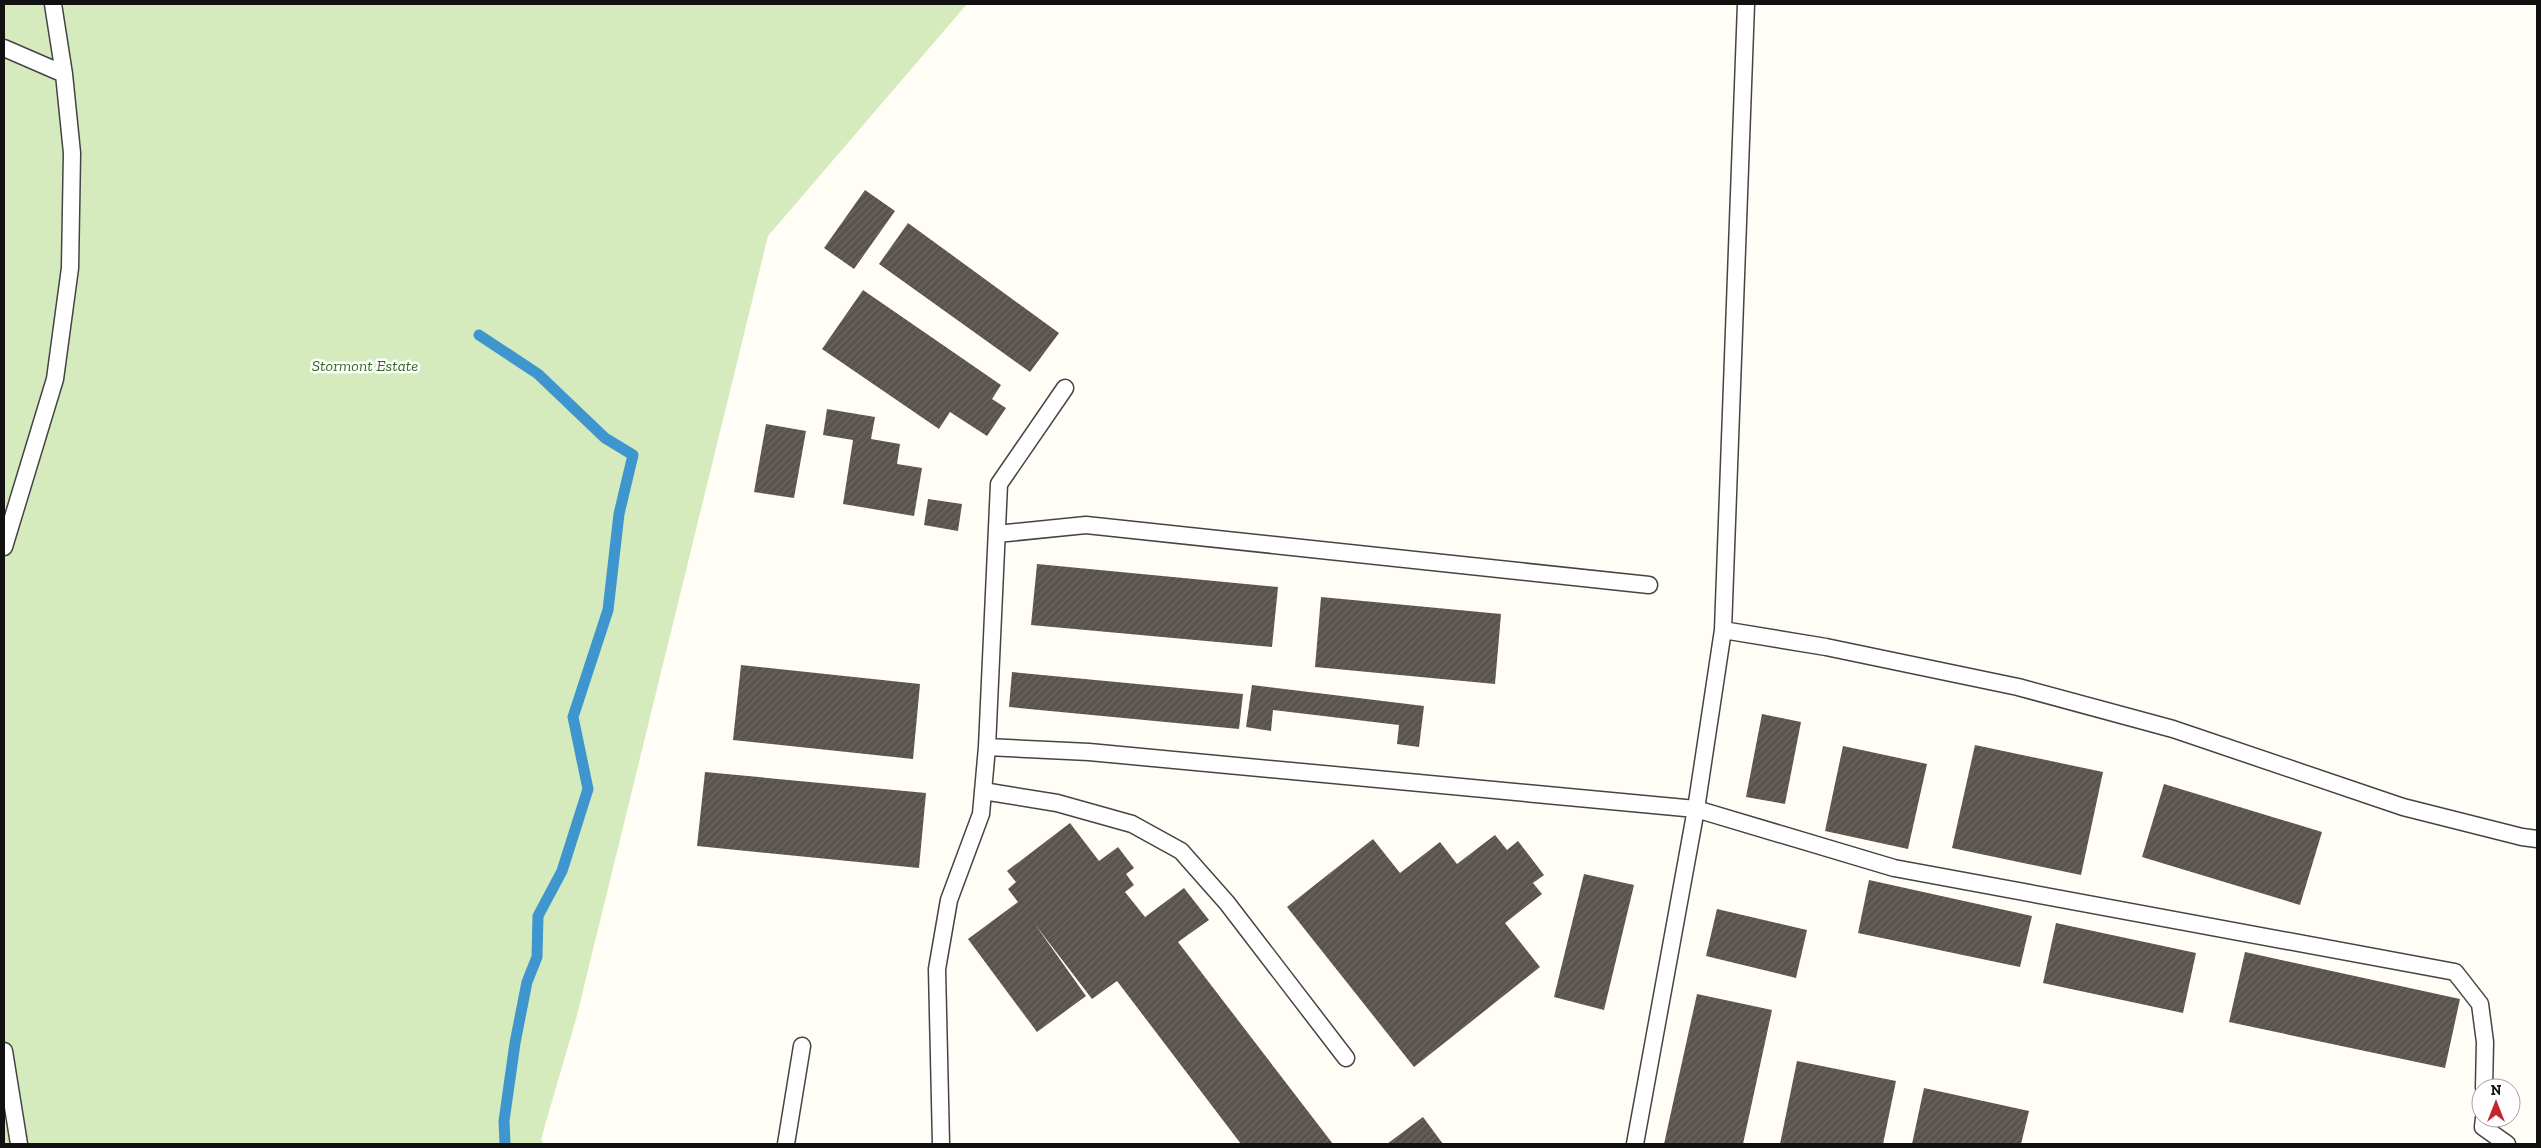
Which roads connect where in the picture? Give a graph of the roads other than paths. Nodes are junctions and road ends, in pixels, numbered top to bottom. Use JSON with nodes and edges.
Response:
{"nodes":[{"id":1,"x":52,"y":4,"type":"edge"},
{"id":2,"x":1746,"y":4,"type":"edge"},
{"id":3,"x":4,"y":48,"type":"edge"},
{"id":4,"x":64,"y":74,"type":"junction"},
{"id":5,"x":1065,"y":388,"type":"dead end"},
{"id":6,"x":997,"y":534,"type":"junction"},
{"id":7,"x":4,"y":547,"type":"edge"},
{"id":8,"x":1650,"y":585,"type":"dead end"},
{"id":9,"x":1723,"y":630,"type":"junction"},
{"id":10,"x":987,"y":747,"type":"junction"},
{"id":11,"x":983,"y":791,"type":"junction"},
{"id":12,"x":1696,"y":809,"type":"junction"},
{"id":13,"x":2537,"y":839,"type":"edge"},
{"id":14,"x":802,"y":1046,"type":"dead end"},
{"id":15,"x":4,"y":1051,"type":"edge"},
{"id":16,"x":1346,"y":1058,"type":"dead end"},
{"id":17,"x":2484,"y":1078,"type":"edge"},
{"id":18,"x":2484,"y":1128,"type":"edge"},
{"id":19,"x":19,"y":1144,"type":"edge"},
{"id":20,"x":786,"y":1144,"type":"edge"},
{"id":21,"x":941,"y":1144,"type":"edge"},
{"id":22,"x":1635,"y":1144,"type":"edge"},
{"id":23,"x":2507,"y":1144,"type":"edge"}],
"edges":[{"from":1,"to":4,"type":"lane"},
{"from":2,"to":9,"type":"lane"},
{"from":3,"to":4,"type":"lane"},
{"from":4,"to":7,"type":"lane"},
{"from":5,"to":6,"type":"lane"},
{"from":6,"to":8,"type":"lane"},
{"from":6,"to":10,"type":"lane"},
{"from":9,"to":12,"type":"lane"},
{"from":9,"to":13,"type":"lane"},
{"from":10,"to":11,"type":"lane"},
{"from":10,"to":12,"type":"lane"},
{"from":11,"to":16,"type":"lane"},
{"from":11,"to":21,"type":"lane"},
{"from":12,"to":17,"type":"lane"},
{"from":12,"to":22,"type":"lane"},
{"from":14,"to":20,"type":"lane"},
{"from":15,"to":19,"type":"lane"},
{"from":18,"to":23,"type":"lane"}]}
